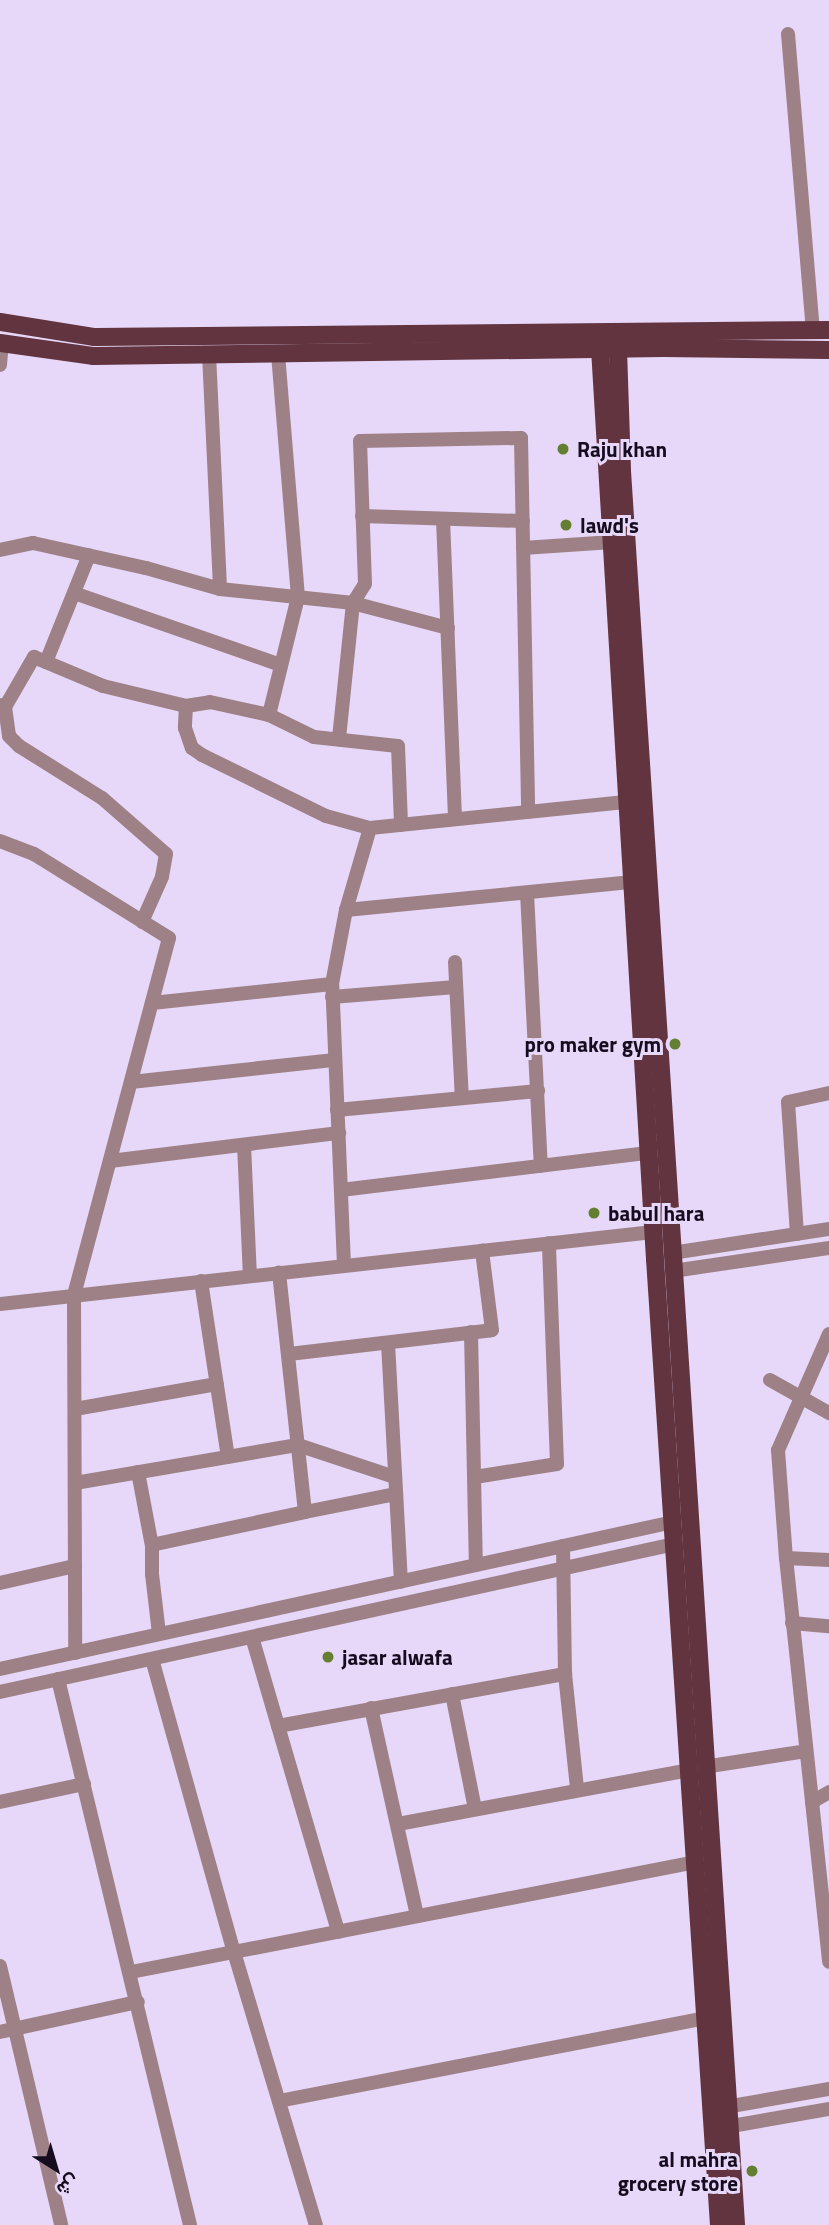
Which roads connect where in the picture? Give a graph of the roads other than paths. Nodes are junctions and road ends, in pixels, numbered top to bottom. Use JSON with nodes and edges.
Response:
{"nodes":[{"id":1,"x":788,"y":34,"type":"dead end"},
{"id":2,"x":0,"y":322,"type":"edge"},
{"id":3,"x":821,"y":330,"type":"edge"},
{"id":4,"x":1,"y":344,"type":"edge"},
{"id":5,"x":600,"y":349,"type":"junction"},
{"id":6,"x":618,"y":349,"type":"junction"},
{"id":7,"x":829,"y":350,"type":"edge"},
{"id":8,"x":209,"y":354,"type":"junction"},
{"id":9,"x":278,"y":354,"type":"junction"},
{"id":10,"x":0,"y":365,"type":"edge"},
{"id":11,"x":362,"y":516,"type":"junction"},
{"id":12,"x":443,"y":519,"type":"junction"},
{"id":13,"x":523,"y":521,"type":"junction"},
{"id":14,"x":613,"y":542,"type":"junction"},
{"id":15,"x":523,"y":548,"type":"junction"},
{"id":16,"x":0,"y":550,"type":"edge"},
{"id":17,"x":89,"y":555,"type":"junction"},
{"id":18,"x":220,"y":589,"type":"junction"},
{"id":19,"x":74,"y":593,"type":"junction"},
{"id":20,"x":298,"y":597,"type":"junction"},
{"id":21,"x":353,"y":603,"type":"junction"},
{"id":22,"x":448,"y":628,"type":"junction"},
{"id":23,"x":46,"y":662,"type":"junction"},
{"id":24,"x":281,"y":665,"type":"junction"},
{"id":25,"x":2,"y":706,"type":"edge"},
{"id":26,"x":186,"y":706,"type":"junction"},
{"id":27,"x":269,"y":715,"type":"junction"},
{"id":28,"x":339,"y":739,"type":"junction"},
{"id":29,"x":628,"y":802,"type":"junction"},
{"id":30,"x":528,"y":812,"type":"junction"},
{"id":31,"x":455,"y":820,"type":"junction"},
{"id":32,"x":401,"y":825,"type":"junction"},
{"id":33,"x":370,"y":828,"type":"junction"},
{"id":34,"x":0,"y":841,"type":"edge"},
{"id":35,"x":633,"y":882,"type":"junction"},
{"id":36,"x":527,"y":893,"type":"junction"},
{"id":37,"x":346,"y":911,"type":"junction"},
{"id":38,"x":142,"y":922,"type":"junction"},
{"id":39,"x":455,"y":962,"type":"dead end"},
{"id":40,"x":456,"y":987,"type":"junction"},
{"id":41,"x":332,"y":990,"type":"junction"},
{"id":42,"x":152,"y":1003,"type":"junction"},
{"id":43,"x":335,"y":1060,"type":"junction"},
{"id":44,"x":131,"y":1082,"type":"junction"},
{"id":45,"x":538,"y":1091,"type":"junction"},
{"id":46,"x":829,"y":1093,"type":"edge"},
{"id":47,"x":462,"y":1098,"type":"junction"},
{"id":48,"x":337,"y":1110,"type":"junction"},
{"id":49,"x":339,"y":1133,"type":"junction"},
{"id":50,"x":244,"y":1145,"type":"junction"},
{"id":51,"x":649,"y":1153,"type":"junction"},
{"id":52,"x":110,"y":1161,"type":"junction"},
{"id":53,"x":541,"y":1166,"type":"junction"},
{"id":54,"x":341,"y":1190,"type":"junction"},
{"id":55,"x":829,"y":1229,"type":"edge"},
{"id":56,"x":653,"y":1232,"type":"junction"},
{"id":57,"x":797,"y":1234,"type":"junction"},
{"id":58,"x":549,"y":1243,"type":"junction"},
{"id":59,"x":829,"y":1248,"type":"edge"},
{"id":60,"x":482,"y":1251,"type":"junction"},
{"id":61,"x":672,"y":1253,"type":"junction"},
{"id":62,"x":344,"y":1265,"type":"junction"},
{"id":63,"x":673,"y":1271,"type":"junction"},
{"id":64,"x":279,"y":1272,"type":"junction"},
{"id":65,"x":250,"y":1276,"type":"junction"},
{"id":66,"x":201,"y":1281,"type":"junction"},
{"id":67,"x":75,"y":1294,"type":"junction"},
{"id":68,"x":0,"y":1304,"type":"edge"},
{"id":69,"x":471,"y":1332,"type":"junction"},
{"id":70,"x":829,"y":1334,"type":"edge"},
{"id":71,"x":388,"y":1343,"type":"junction"},
{"id":72,"x":289,"y":1354,"type":"junction"},
{"id":73,"x":770,"y":1380,"type":"dead end"},
{"id":74,"x":217,"y":1384,"type":"junction"},
{"id":75,"x":801,"y":1397,"type":"junction"},
{"id":76,"x":75,"y":1409,"type":"junction"},
{"id":77,"x":829,"y":1413,"type":"edge"},
{"id":78,"x":298,"y":1445,"type":"junction"},
{"id":79,"x":228,"y":1457,"type":"junction"},
{"id":80,"x":138,"y":1472,"type":"junction"},
{"id":81,"x":395,"y":1477,"type":"junction"},
{"id":82,"x":475,"y":1477,"type":"junction"},
{"id":83,"x":75,"y":1483,"type":"junction"},
{"id":84,"x":396,"y":1494,"type":"junction"},
{"id":85,"x":305,"y":1512,"type":"junction"},
{"id":86,"x":673,"y":1522,"type":"junction"},
{"id":87,"x":156,"y":1544,"type":"dead end"},
{"id":88,"x":674,"y":1544,"type":"junction"},
{"id":89,"x":563,"y":1546,"type":"junction"},
{"id":90,"x":786,"y":1558,"type":"junction"},
{"id":91,"x":829,"y":1560,"type":"edge"},
{"id":92,"x":476,"y":1565,"type":"junction"},
{"id":93,"x":75,"y":1566,"type":"junction"},
{"id":94,"x":565,"y":1568,"type":"junction"},
{"id":95,"x":401,"y":1582,"type":"junction"},
{"id":96,"x":0,"y":1583,"type":"edge"},
{"id":97,"x":792,"y":1623,"type":"junction"},
{"id":98,"x":829,"y":1626,"type":"edge"},
{"id":99,"x":159,"y":1634,"type":"junction"},
{"id":100,"x":252,"y":1637,"type":"junction"},
{"id":101,"x":75,"y":1653,"type":"junction"},
{"id":102,"x":152,"y":1659,"type":"junction"},
{"id":103,"x":0,"y":1669,"type":"edge"},
{"id":104,"x":565,"y":1674,"type":"junction"},
{"id":105,"x":58,"y":1679,"type":"junction"},
{"id":106,"x":0,"y":1692,"type":"edge"},
{"id":107,"x":452,"y":1694,"type":"junction"},
{"id":108,"x":372,"y":1708,"type":"junction"},
{"id":109,"x":278,"y":1726,"type":"junction"},
{"id":110,"x":806,"y":1751,"type":"junction"},
{"id":111,"x":697,"y":1768,"type":"junction"},
{"id":112,"x":84,"y":1784,"type":"junction"},
{"id":113,"x":577,"y":1788,"type":"junction"},
{"id":114,"x":829,"y":1792,"type":"edge"},
{"id":115,"x":0,"y":1802,"type":"edge"},
{"id":116,"x":812,"y":1802,"type":"junction"},
{"id":117,"x":475,"y":1809,"type":"junction"},
{"id":118,"x":398,"y":1824,"type":"junction"},
{"id":119,"x":696,"y":1862,"type":"junction"},
{"id":120,"x":417,"y":1916,"type":"junction"},
{"id":121,"x":338,"y":1932,"type":"junction"},
{"id":122,"x":234,"y":1952,"type":"junction"},
{"id":123,"x":829,"y":1962,"type":"edge"},
{"id":124,"x":0,"y":1965,"type":"edge"},
{"id":125,"x":131,"y":1972,"type":"junction"},
{"id":126,"x":138,"y":2002,"type":"junction"},
{"id":127,"x":705,"y":2018,"type":"junction"},
{"id":128,"x":7,"y":2030,"type":"edge"},
{"id":129,"x":829,"y":2089,"type":"edge"},
{"id":130,"x":279,"y":2101,"type":"junction"},
{"id":131,"x":718,"y":2109,"type":"junction"},
{"id":132,"x":829,"y":2109,"type":"edge"},
{"id":133,"x":719,"y":2128,"type":"junction"},
{"id":134,"x":61,"y":2225,"type":"edge"},
{"id":135,"x":190,"y":2225,"type":"edge"},
{"id":136,"x":316,"y":2225,"type":"edge"},
{"id":137,"x":719,"y":2225,"type":"edge"},
{"id":138,"x":736,"y":2225,"type":"edge"}],
"edges":[{"from":1,"to":3,"type":"street"},
{"from":2,"to":3,"type":"main road"},
{"from":4,"to":8,"type":"main road"},
{"from":4,"to":10,"type":"street"},
{"from":5,"to":6,"type":"main road"},
{"from":5,"to":9,"type":"main road"},
{"from":5,"to":14,"type":"main road"},
{"from":6,"to":7,"type":"main road"},
{"from":6,"to":61,"type":"main road"},
{"from":8,"to":9,"type":"main road"},
{"from":8,"to":18,"type":"street"},
{"from":9,"to":20,"type":"street"},
{"from":11,"to":12,"type":"street"},
{"from":11,"to":13,"type":"street"},
{"from":11,"to":21,"type":"street"},
{"from":12,"to":13,"type":"street"},
{"from":12,"to":22,"type":"street"},
{"from":13,"to":15,"type":"street"},
{"from":14,"to":15,"type":"street"},
{"from":14,"to":29,"type":"main road"},
{"from":15,"to":30,"type":"street"},
{"from":16,"to":17,"type":"street"},
{"from":17,"to":18,"type":"street"},
{"from":17,"to":19,"type":"street"},
{"from":18,"to":20,"type":"street"},
{"from":19,"to":23,"type":"street"},
{"from":19,"to":24,"type":"street"},
{"from":20,"to":21,"type":"street"},
{"from":20,"to":24,"type":"street"},
{"from":21,"to":22,"type":"street"},
{"from":21,"to":28,"type":"street"},
{"from":22,"to":31,"type":"street"},
{"from":23,"to":25,"type":"street"},
{"from":23,"to":26,"type":"street"},
{"from":24,"to":27,"type":"street"},
{"from":25,"to":38,"type":"street"},
{"from":26,"to":27,"type":"street"},
{"from":26,"to":33,"type":"street"},
{"from":27,"to":28,"type":"street"},
{"from":28,"to":32,"type":"street"},
{"from":29,"to":30,"type":"street"},
{"from":29,"to":35,"type":"main road"},
{"from":30,"to":31,"type":"street"},
{"from":31,"to":32,"type":"street"},
{"from":32,"to":33,"type":"street"},
{"from":33,"to":37,"type":"street"},
{"from":34,"to":38,"type":"street"},
{"from":35,"to":36,"type":"street"},
{"from":35,"to":51,"type":"main road"},
{"from":36,"to":37,"type":"street"},
{"from":36,"to":45,"type":"street"},
{"from":37,"to":41,"type":"street"},
{"from":38,"to":42,"type":"street"},
{"from":39,"to":40,"type":"street"},
{"from":40,"to":41,"type":"street"},
{"from":40,"to":47,"type":"street"},
{"from":41,"to":42,"type":"street"},
{"from":41,"to":43,"type":"street"},
{"from":42,"to":44,"type":"street"},
{"from":43,"to":44,"type":"street"},
{"from":43,"to":48,"type":"street"},
{"from":44,"to":52,"type":"street"},
{"from":45,"to":47,"type":"street"},
{"from":45,"to":53,"type":"street"},
{"from":46,"to":57,"type":"street"},
{"from":47,"to":48,"type":"street"},
{"from":48,"to":49,"type":"street"},
{"from":49,"to":50,"type":"street"},
{"from":49,"to":54,"type":"street"},
{"from":50,"to":52,"type":"street"},
{"from":50,"to":65,"type":"street"},
{"from":51,"to":53,"type":"street"},
{"from":51,"to":56,"type":"main road"},
{"from":52,"to":67,"type":"street"},
{"from":53,"to":54,"type":"street"},
{"from":54,"to":62,"type":"street"},
{"from":55,"to":57,"type":"street"},
{"from":56,"to":58,"type":"street"},
{"from":56,"to":86,"type":"main road"},
{"from":57,"to":61,"type":"street"},
{"from":58,"to":60,"type":"street"},
{"from":58,"to":82,"type":"street"},
{"from":59,"to":63,"type":"street"},
{"from":60,"to":62,"type":"street"},
{"from":60,"to":69,"type":"street"},
{"from":61,"to":63,"type":"main road"},
{"from":62,"to":64,"type":"street"},
{"from":63,"to":111,"type":"main road"},
{"from":64,"to":65,"type":"street"},
{"from":64,"to":72,"type":"street"},
{"from":65,"to":66,"type":"street"},
{"from":66,"to":67,"type":"street"},
{"from":66,"to":74,"type":"street"},
{"from":67,"to":68,"type":"street"},
{"from":67,"to":76,"type":"street"},
{"from":69,"to":71,"type":"street"},
{"from":69,"to":82,"type":"street"},
{"from":70,"to":75,"type":"street"},
{"from":71,"to":72,"type":"street"},
{"from":71,"to":81,"type":"street"},
{"from":72,"to":78,"type":"street"},
{"from":73,"to":75,"type":"street"},
{"from":74,"to":76,"type":"street"},
{"from":74,"to":79,"type":"street"},
{"from":75,"to":77,"type":"street"},
{"from":75,"to":90,"type":"street"},
{"from":76,"to":83,"type":"street"},
{"from":78,"to":79,"type":"street"},
{"from":78,"to":81,"type":"street"},
{"from":78,"to":85,"type":"street"},
{"from":79,"to":80,"type":"street"},
{"from":80,"to":83,"type":"street"},
{"from":80,"to":99,"type":"street"},
{"from":81,"to":84,"type":"street"},
{"from":82,"to":92,"type":"street"},
{"from":83,"to":93,"type":"street"},
{"from":84,"to":85,"type":"street"},
{"from":84,"to":95,"type":"street"},
{"from":85,"to":87,"type":"street"},
{"from":86,"to":88,"type":"main road"},
{"from":86,"to":89,"type":"street"},
{"from":88,"to":94,"type":"street"},
{"from":88,"to":111,"type":"main road"},
{"from":89,"to":92,"type":"street"},
{"from":89,"to":94,"type":"street"},
{"from":90,"to":91,"type":"street"},
{"from":90,"to":97,"type":"street"},
{"from":92,"to":95,"type":"street"},
{"from":93,"to":96,"type":"street"},
{"from":93,"to":101,"type":"street"},
{"from":94,"to":100,"type":"street"},
{"from":94,"to":104,"type":"street"},
{"from":95,"to":99,"type":"street"},
{"from":97,"to":98,"type":"street"},
{"from":97,"to":110,"type":"street"},
{"from":99,"to":101,"type":"street"},
{"from":100,"to":102,"type":"street"},
{"from":100,"to":109,"type":"street"},
{"from":101,"to":103,"type":"street"},
{"from":102,"to":105,"type":"street"},
{"from":102,"to":122,"type":"street"},
{"from":104,"to":107,"type":"street"},
{"from":104,"to":113,"type":"street"},
{"from":105,"to":106,"type":"street"},
{"from":105,"to":112,"type":"street"},
{"from":107,"to":108,"type":"street"},
{"from":107,"to":117,"type":"street"},
{"from":108,"to":109,"type":"street"},
{"from":108,"to":118,"type":"street"},
{"from":109,"to":121,"type":"street"},
{"from":110,"to":111,"type":"street"},
{"from":110,"to":116,"type":"street"},
{"from":111,"to":113,"type":"street"},
{"from":111,"to":119,"type":"main road"},
{"from":111,"to":131,"type":"main road"},
{"from":112,"to":115,"type":"street"},
{"from":112,"to":125,"type":"street"},
{"from":113,"to":117,"type":"street"},
{"from":114,"to":116,"type":"street"},
{"from":116,"to":123,"type":"street"},
{"from":117,"to":118,"type":"street"},
{"from":118,"to":120,"type":"street"},
{"from":119,"to":120,"type":"street"},
{"from":119,"to":127,"type":"main road"},
{"from":120,"to":121,"type":"street"},
{"from":121,"to":122,"type":"street"},
{"from":122,"to":125,"type":"street"},
{"from":122,"to":130,"type":"street"},
{"from":124,"to":128,"type":"street"},
{"from":125,"to":126,"type":"street"},
{"from":126,"to":128,"type":"street"},
{"from":126,"to":135,"type":"street"},
{"from":127,"to":130,"type":"street"},
{"from":127,"to":131,"type":"main road"},
{"from":128,"to":134,"type":"street"},
{"from":129,"to":131,"type":"street"},
{"from":130,"to":136,"type":"street"},
{"from":131,"to":133,"type":"main road"},
{"from":132,"to":133,"type":"street"},
{"from":133,"to":137,"type":"main road"},
{"from":133,"to":138,"type":"main road"}]}
